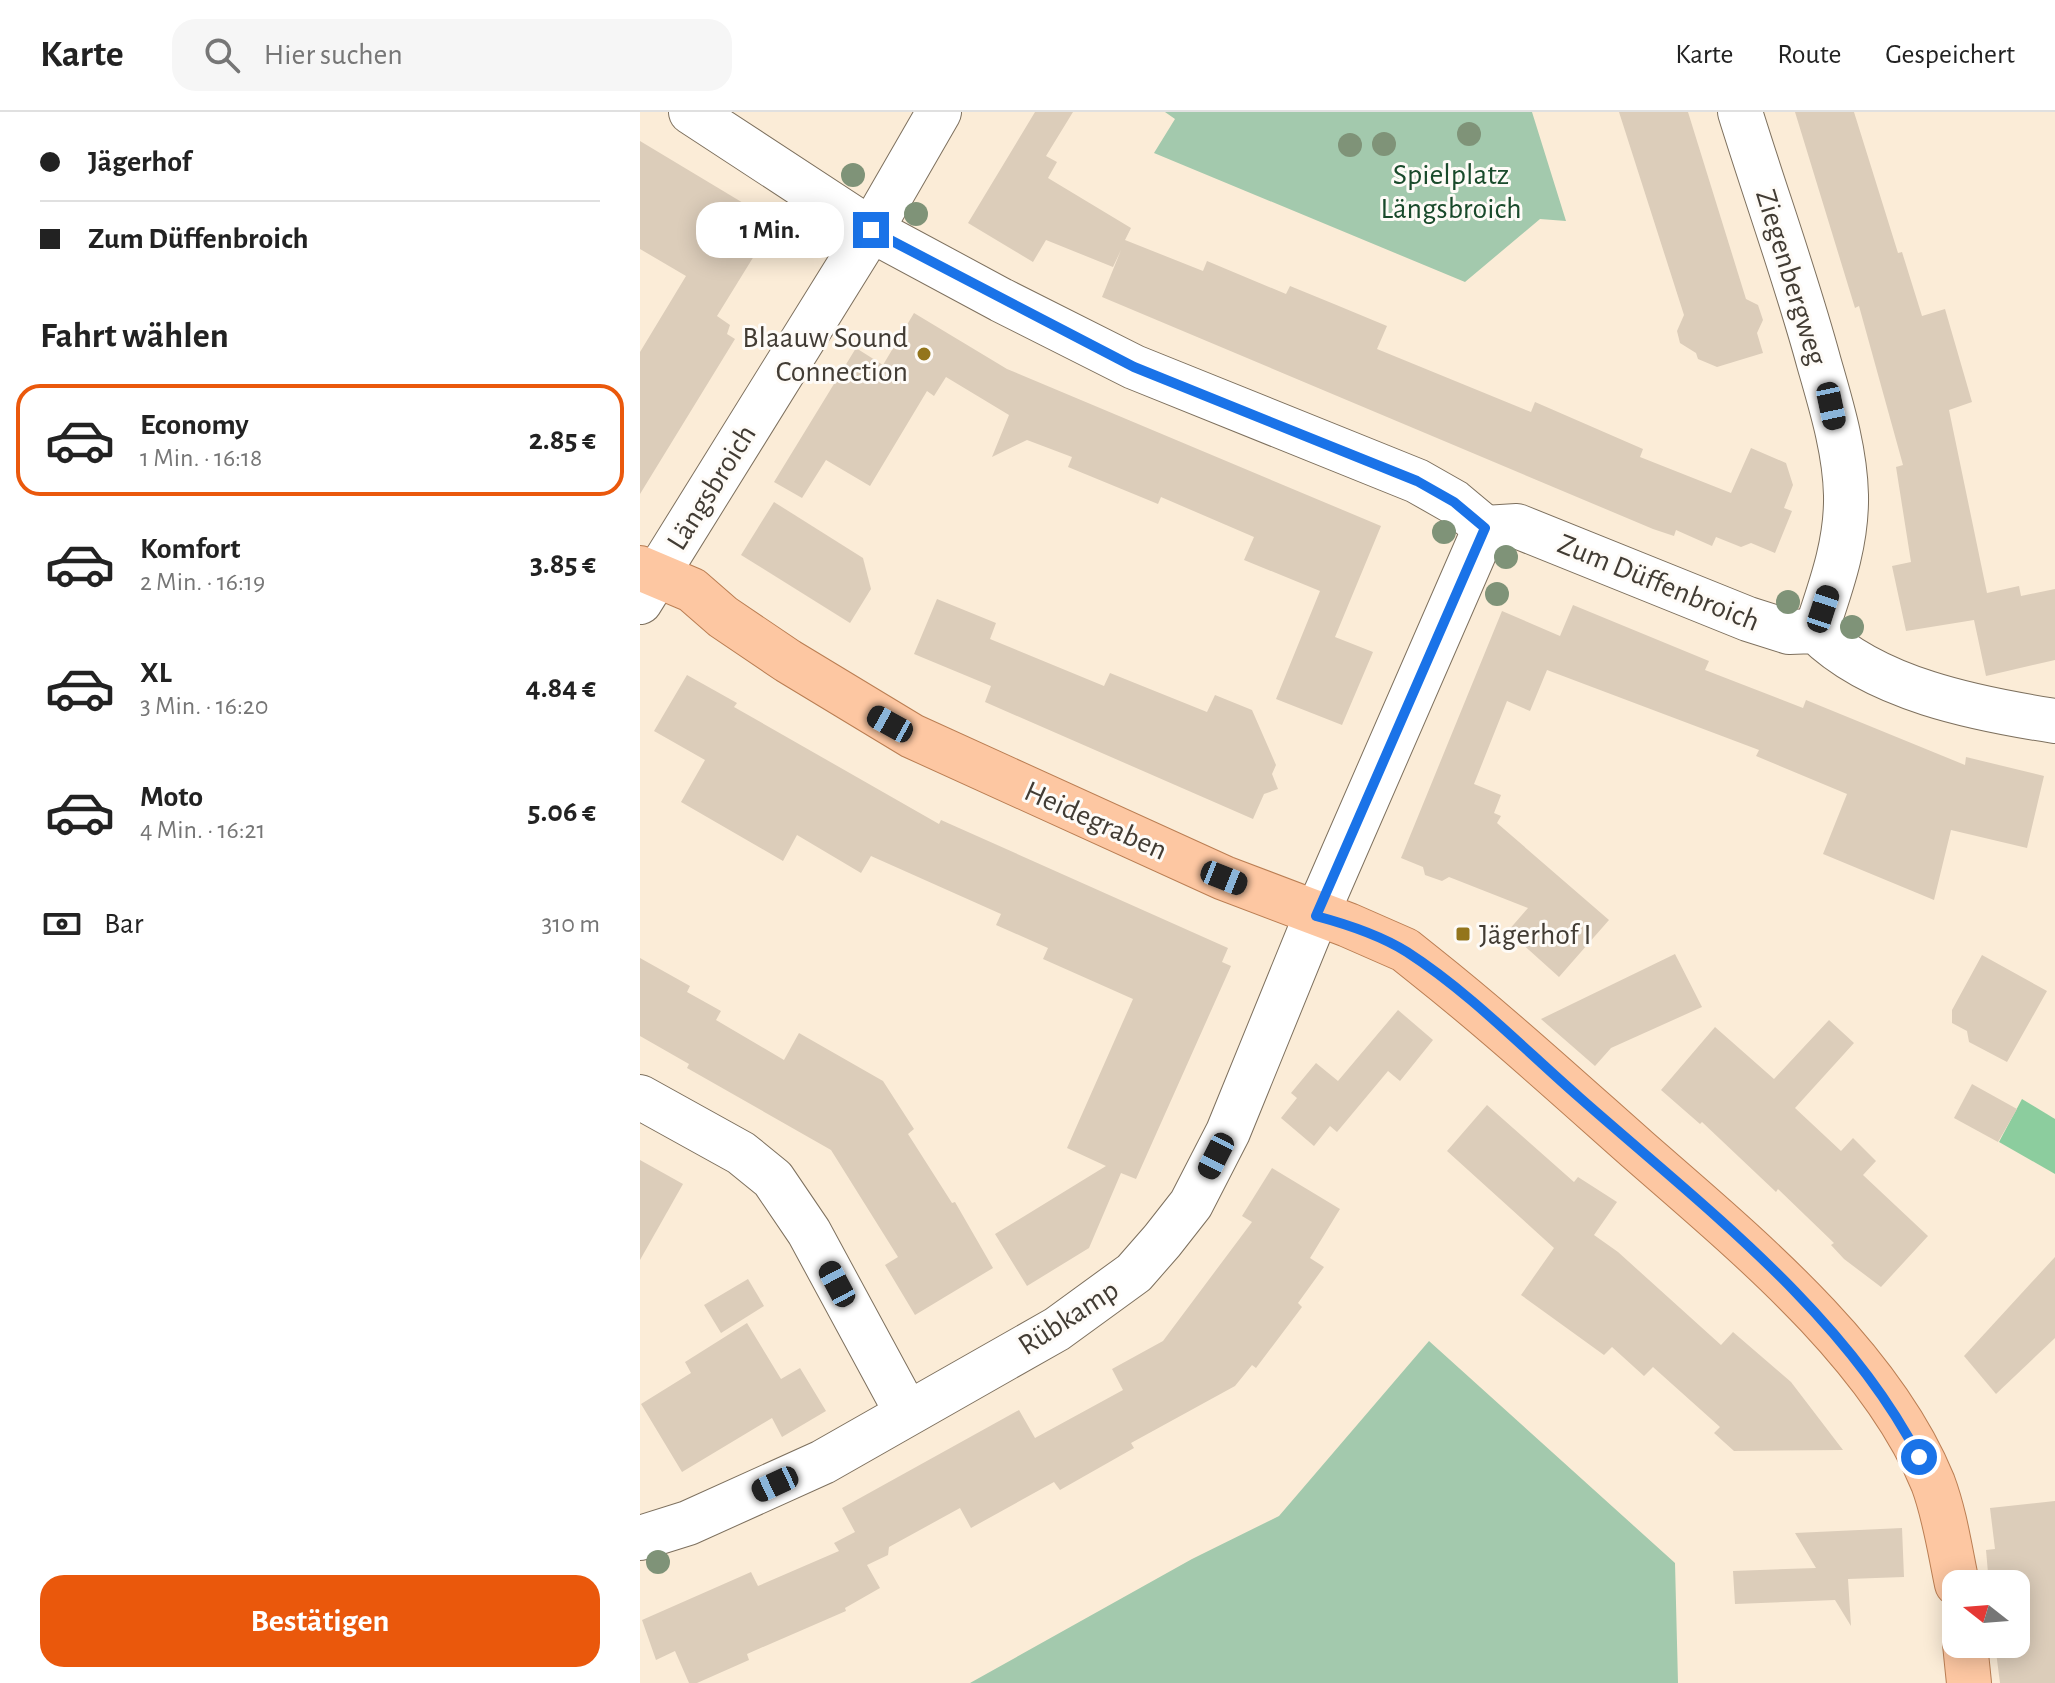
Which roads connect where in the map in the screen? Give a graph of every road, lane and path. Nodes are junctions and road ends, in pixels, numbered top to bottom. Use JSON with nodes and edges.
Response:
{"nodes":[{"id":1,"x":691,"y":112,"type":"edge"},
{"id":2,"x":939,"y":112,"type":"edge"},
{"id":3,"x":1740,"y":112,"type":"edge"},
{"id":4,"x":871,"y":230,"type":"junction"},
{"id":5,"x":1485,"y":528,"type":"junction"},
{"id":6,"x":645,"y":581,"type":"edge"},
{"id":7,"x":1816,"y":631,"type":"junction"},
{"id":8,"x":2055,"y":721,"type":"edge"},
{"id":9,"x":1316,"y":916,"type":"junction"},
{"id":10,"x":640,"y":1097,"type":"edge"},
{"id":11,"x":907,"y":1413,"type":"junction"},
{"id":12,"x":640,"y":1538,"type":"edge"},
{"id":13,"x":1954,"y":1570,"type":"edge"},
{"id":14,"x":1966,"y":1658,"type":"edge"},
{"id":15,"x":1969,"y":1683,"type":"edge"}],
"edges":[{"from":1,"to":4,"type":"street"},
{"from":2,"to":4,"type":"street","name":"Längsbroich"},
{"from":3,"to":7,"type":"street","name":"Ziegenbergweg"},
{"from":4,"to":5,"type":"street"},
{"from":4,"to":6,"type":"street","name":"Längsbroich"},
{"from":5,"to":7,"type":"street","name":"Zum Düffenbroich"},
{"from":5,"to":9,"type":"street"},
{"from":6,"to":9,"type":"main road","name":"Heidegraben"},
{"from":7,"to":8,"type":"street"},
{"from":9,"to":11,"type":"street","name":"Rübkamp"},
{"from":9,"to":13,"type":"main road","name":"Heidegraben"},
{"from":10,"to":11,"type":"street"},
{"from":11,"to":12,"type":"street","name":"Rübkamp"},
{"from":14,"to":15,"type":"main road"}]}
